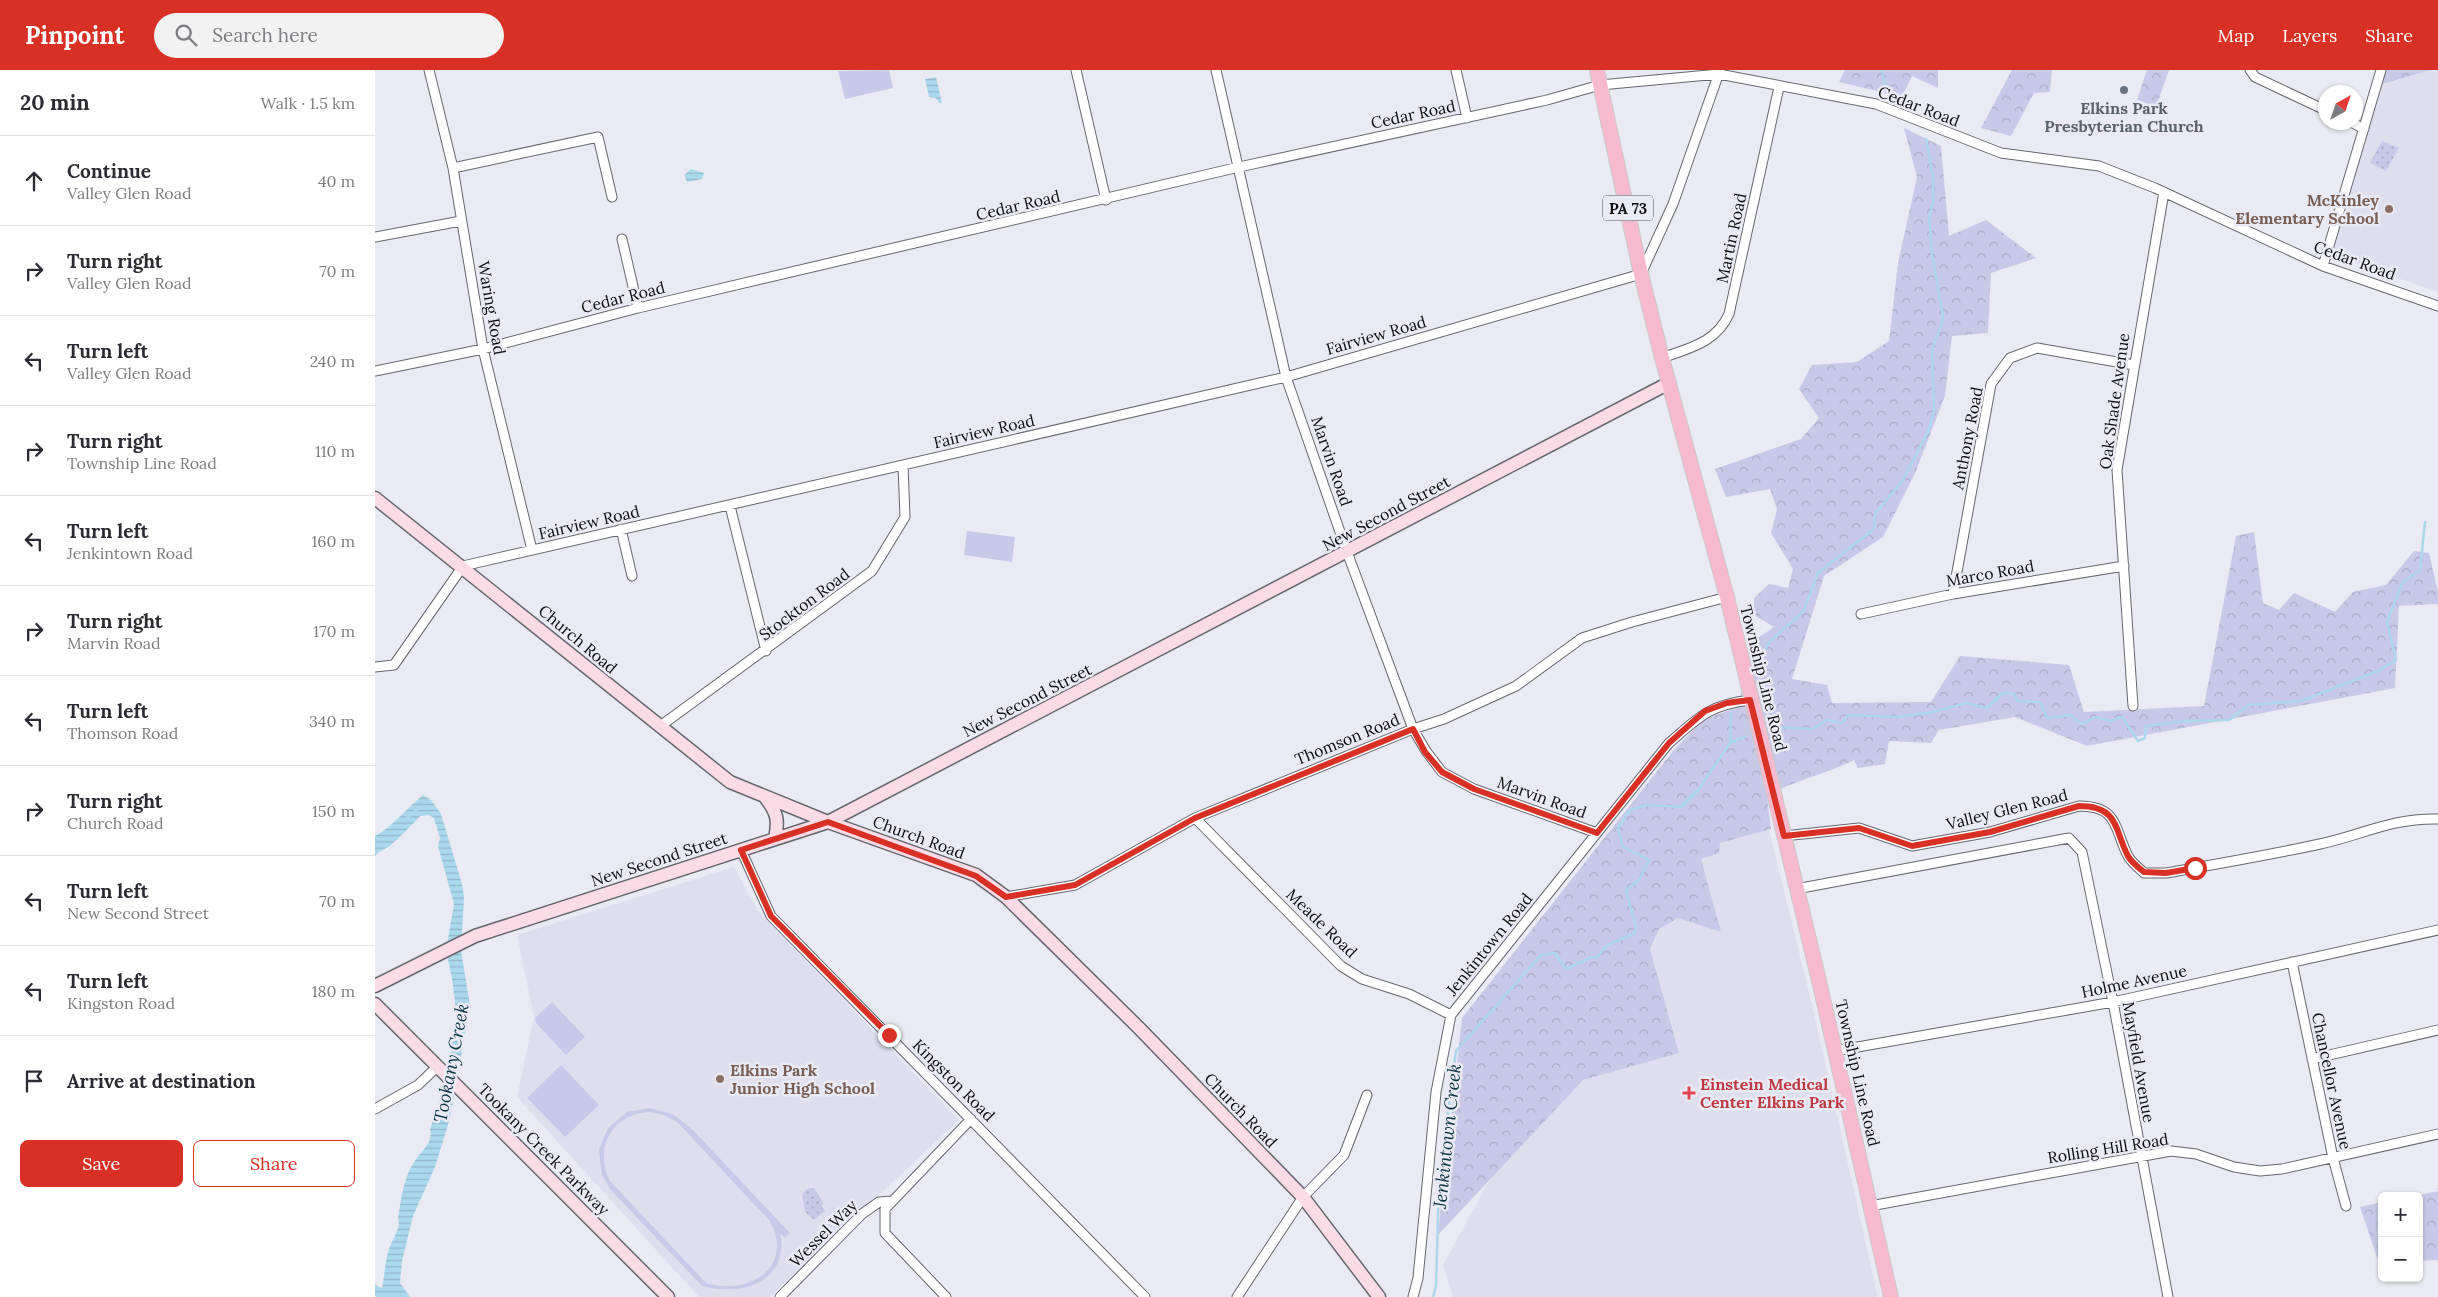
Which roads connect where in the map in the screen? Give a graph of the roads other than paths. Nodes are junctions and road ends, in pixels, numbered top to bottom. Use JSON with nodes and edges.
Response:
{"nodes":[{"id":1,"x":429,"y":70,"type":"edge"},
{"id":2,"x":1077,"y":70,"type":"edge"},
{"id":3,"x":1216,"y":70,"type":"edge"},
{"id":4,"x":1456,"y":70,"type":"edge"},
{"id":5,"x":1597,"y":70,"type":"edge"},
{"id":6,"x":2381,"y":70,"type":"edge"},
{"id":7,"x":1720,"y":72,"type":"edge"},
{"id":8,"x":2253,"y":73,"type":"edge"},
{"id":9,"x":1600,"y":85,"type":"junction"},
{"id":10,"x":1779,"y":86,"type":"junction"},
{"id":11,"x":2318,"y":106,"type":"edge"},
{"id":12,"x":1467,"y":118,"type":"junction"},
{"id":13,"x":2364,"y":129,"type":"joint"},
{"id":14,"x":453,"y":168,"type":"junction"},
{"id":15,"x":1239,"y":168,"type":"junction"},
{"id":16,"x":2164,"y":192,"type":"junction"},
{"id":17,"x":612,"y":197,"type":"dead end"},
{"id":18,"x":1106,"y":200,"type":"junction"},
{"id":19,"x":461,"y":221,"type":"junction"},
{"id":20,"x":375,"y":237,"type":"edge"},
{"id":21,"x":622,"y":239,"type":"dead end"},
{"id":22,"x":2323,"y":266,"type":"junction"},
{"id":23,"x":1641,"y":274,"type":"junction"},
{"id":24,"x":2438,"y":306,"type":"edge"},
{"id":25,"x":638,"y":308,"type":"junction"},
{"id":26,"x":483,"y":349,"type":"junction"},
{"id":27,"x":1662,"y":358,"type":"junction"},
{"id":28,"x":2133,"y":365,"type":"junction"},
{"id":29,"x":375,"y":371,"type":"edge"},
{"id":30,"x":1286,"y":377,"type":"junction"},
{"id":31,"x":1669,"y":383,"type":"junction"},
{"id":32,"x":903,"y":465,"type":"junction"},
{"id":33,"x":375,"y":498,"type":"edge"},
{"id":34,"x":730,"y":506,"type":"junction"},
{"id":35,"x":621,"y":529,"type":"junction"},
{"id":36,"x":532,"y":550,"type":"junction"},
{"id":37,"x":1347,"y":552,"type":"junction"},
{"id":38,"x":463,"y":566,"type":"junction"},
{"id":39,"x":2124,"y":566,"type":"junction"},
{"id":40,"x":632,"y":576,"type":"dead end"},
{"id":41,"x":1953,"y":594,"type":"junction"},
{"id":42,"x":1727,"y":597,"type":"junction"},
{"id":43,"x":1861,"y":614,"type":"dead end"},
{"id":44,"x":766,"y":651,"type":"junction"},
{"id":45,"x":375,"y":667,"type":"edge"},
{"id":46,"x":1750,"y":700,"type":"junction"},
{"id":47,"x":2133,"y":706,"type":"dead end"},
{"id":48,"x":659,"y":727,"type":"junction"},
{"id":49,"x":1413,"y":729,"type":"junction"},
{"id":50,"x":765,"y":796,"type":"junction"},
{"id":51,"x":1195,"y":818,"type":"junction"},
{"id":52,"x":2438,"y":819,"type":"edge"},
{"id":53,"x":828,"y":822,"type":"junction"},
{"id":54,"x":1597,"y":833,"type":"junction"},
{"id":55,"x":1784,"y":836,"type":"junction"},
{"id":56,"x":775,"y":838,"type":"junction"},
{"id":57,"x":741,"y":850,"type":"junction"},
{"id":58,"x":1797,"y":889,"type":"junction"},
{"id":59,"x":1006,"y":897,"type":"junction"},
{"id":60,"x":2438,"y":930,"type":"edge"},
{"id":61,"x":2292,"y":962,"type":"junction"},
{"id":62,"x":375,"y":986,"type":"edge"},
{"id":63,"x":2113,"y":1002,"type":"junction"},
{"id":64,"x":375,"y":1004,"type":"edge"},
{"id":65,"x":1451,"y":1015,"type":"junction"},
{"id":66,"x":2438,"y":1030,"type":"edge"},
{"id":67,"x":1835,"y":1051,"type":"junction"},
{"id":68,"x":2313,"y":1059,"type":"junction"},
{"id":69,"x":440,"y":1068,"type":"junction"},
{"id":70,"x":1367,"y":1095,"type":"dead end"},
{"id":71,"x":375,"y":1109,"type":"edge"},
{"id":72,"x":971,"y":1119,"type":"junction"},
{"id":73,"x":2438,"y":1134,"type":"edge"},
{"id":74,"x":2141,"y":1155,"type":"junction"},
{"id":75,"x":2333,"y":1158,"type":"junction"},
{"id":76,"x":1303,"y":1197,"type":"junction"},
{"id":77,"x":892,"y":1201,"type":"junction"},
{"id":78,"x":1870,"y":1206,"type":"junction"},
{"id":79,"x":2346,"y":1206,"type":"dead end"},
{"id":80,"x":668,"y":1297,"type":"edge"},
{"id":81,"x":780,"y":1297,"type":"edge"},
{"id":82,"x":946,"y":1297,"type":"edge"},
{"id":83,"x":1145,"y":1297,"type":"edge"},
{"id":84,"x":1237,"y":1297,"type":"edge"},
{"id":85,"x":1379,"y":1297,"type":"edge"},
{"id":86,"x":1413,"y":1297,"type":"edge"},
{"id":87,"x":1891,"y":1297,"type":"edge"},
{"id":88,"x":2168,"y":1297,"type":"edge"}],
"edges":[{"from":1,"to":14,"type":"street","name":"Waring Road"},
{"from":2,"to":18,"type":"street"},
{"from":3,"to":15,"type":"street","name":"Marvin Road"},
{"from":4,"to":12,"type":"street"},
{"from":5,"to":9,"type":"main road","name":"Township Line Road","number":"PA 73"},
{"from":6,"to":13,"type":"street"},
{"from":7,"to":9,"type":"street","name":"Cedar Road"},
{"from":7,"to":10,"type":"street","name":"Cedar Road"},
{"from":7,"to":23,"type":"street"},
{"from":8,"to":11,"type":"street"},
{"from":9,"to":12,"type":"street","name":"Cedar Road"},
{"from":9,"to":23,"type":"main road","name":"Township Line Road","number":"PA 73"},
{"from":10,"to":16,"type":"street","name":"Cedar Road"},
{"from":10,"to":27,"type":"street","name":"Martin Road"},
{"from":12,"to":15,"type":"street","name":"Cedar Road"},
{"from":13,"to":22,"type":"street"},
{"from":14,"to":17,"type":"street"},
{"from":14,"to":19,"type":"street","name":"Waring Road"},
{"from":15,"to":18,"type":"street","name":"Cedar Road"},
{"from":15,"to":30,"type":"street","name":"Marvin Road"},
{"from":16,"to":22,"type":"street","name":"Cedar Road"},
{"from":16,"to":28,"type":"street","name":"Oak Shade Avenue"},
{"from":18,"to":25,"type":"street","name":"Cedar Road"},
{"from":19,"to":20,"type":"street"},
{"from":19,"to":26,"type":"street","name":"Waring Road"},
{"from":21,"to":25,"type":"street"},
{"from":22,"to":24,"type":"street","name":"Cedar Road"},
{"from":23,"to":27,"type":"main road","name":"Township Line Road","number":"PA 73"},
{"from":23,"to":30,"type":"street","name":"Fairview Road"},
{"from":25,"to":26,"type":"street","name":"Cedar Road"},
{"from":26,"to":29,"type":"street","name":"Cedar Road"},
{"from":26,"to":36,"type":"street","name":"Waring Road"},
{"from":27,"to":31,"type":"main road","name":"Township Line Road","number":"PA 73"},
{"from":28,"to":39,"type":"street","name":"Oak Shade Avenue"},
{"from":28,"to":41,"type":"street","name":"Anthony Road"},
{"from":30,"to":32,"type":"street","name":"Fairview Road"},
{"from":30,"to":37,"type":"street","name":"Marvin Road"},
{"from":31,"to":37,"type":"street","name":"New Second Street"},
{"from":31,"to":42,"type":"main road","name":"Township Line Road","number":"PA 73"},
{"from":32,"to":34,"type":"street","name":"Fairview Road"},
{"from":32,"to":44,"type":"street","name":"Stockton Road"},
{"from":33,"to":38,"type":"street","name":"Church Road"},
{"from":34,"to":35,"type":"street","name":"Fairview Road"},
{"from":34,"to":44,"type":"street"},
{"from":35,"to":36,"type":"street","name":"Fairview Road"},
{"from":35,"to":40,"type":"street"},
{"from":36,"to":38,"type":"street","name":"Fairview Road"},
{"from":37,"to":49,"type":"street","name":"Marvin Road"},
{"from":37,"to":53,"type":"street","name":"New Second Street"},
{"from":38,"to":45,"type":"street"},
{"from":38,"to":48,"type":"street","name":"Church Road"},
{"from":39,"to":41,"type":"street","name":"Marco Road"},
{"from":39,"to":47,"type":"street","name":"Oak Shade Avenue"},
{"from":41,"to":43,"type":"street","name":"Marco Road"},
{"from":42,"to":46,"type":"main road","name":"Township Line Road","number":"PA 73"},
{"from":42,"to":49,"type":"street","name":"Thomson Road"},
{"from":44,"to":48,"type":"street","name":"Stockton Road"},
{"from":46,"to":54,"type":"street","name":"Jenkintown Road"},
{"from":46,"to":55,"type":"main road","name":"Township Line Road","number":"PA 73"},
{"from":48,"to":50,"type":"street","name":"Church Road"},
{"from":49,"to":51,"type":"street","name":"Thomson Road"},
{"from":49,"to":54,"type":"street","name":"Marvin Road"},
{"from":50,"to":53,"type":"street","name":"Church Road"},
{"from":50,"to":56,"type":"street"},
{"from":51,"to":59,"type":"street","name":"Thomson Road"},
{"from":51,"to":65,"type":"street","name":"Meade Road"},
{"from":52,"to":55,"type":"street","name":"Valley Glen Road"},
{"from":53,"to":56,"type":"street","name":"New Second Street"},
{"from":53,"to":59,"type":"street","name":"Church Road"},
{"from":54,"to":65,"type":"street","name":"Jenkintown Road"},
{"from":55,"to":58,"type":"main road","name":"Township Line Road","number":"PA 73"},
{"from":56,"to":57,"type":"street","name":"New Second Street"},
{"from":57,"to":62,"type":"street","name":"New Second Street"},
{"from":57,"to":72,"type":"street","name":"Kingston Road"},
{"from":58,"to":63,"type":"street","name":"Mayfield Avenue"},
{"from":58,"to":67,"type":"main road","name":"Township Line Road","number":"PA 73"},
{"from":59,"to":76,"type":"street","name":"Church Road"},
{"from":60,"to":61,"type":"street","name":"Holme Avenue"},
{"from":61,"to":63,"type":"street","name":"Holme Avenue"},
{"from":61,"to":68,"type":"street","name":"Chancellor Avenue"},
{"from":63,"to":67,"type":"street","name":"Holme Avenue"},
{"from":63,"to":74,"type":"street","name":"Mayfield Avenue"},
{"from":64,"to":69,"type":"street","name":"Tookany Creek Parkway"},
{"from":65,"to":86,"type":"street","name":"Jenkintown Road"},
{"from":66,"to":68,"type":"street"},
{"from":67,"to":78,"type":"main road","name":"Township Line Road","number":"PA 73"},
{"from":68,"to":75,"type":"street","name":"Chancellor Avenue"},
{"from":69,"to":71,"type":"street"},
{"from":69,"to":80,"type":"street","name":"Tookany Creek Parkway"},
{"from":70,"to":76,"type":"street"},
{"from":72,"to":77,"type":"street"},
{"from":72,"to":83,"type":"street","name":"Kingston Road"},
{"from":73,"to":75,"type":"street","name":"Rolling Hill Road"},
{"from":74,"to":75,"type":"street","name":"Rolling Hill Road"},
{"from":74,"to":78,"type":"street","name":"Rolling Hill Road"},
{"from":74,"to":88,"type":"street","name":"Mayfield Avenue"},
{"from":75,"to":79,"type":"street","name":"Chancellor Avenue"},
{"from":76,"to":84,"type":"street"},
{"from":76,"to":85,"type":"street","name":"Church Road"},
{"from":77,"to":81,"type":"street","name":"Wessel Way"},
{"from":77,"to":82,"type":"street"},
{"from":78,"to":87,"type":"main road","name":"Township Line Road","number":"PA 73"}]}
